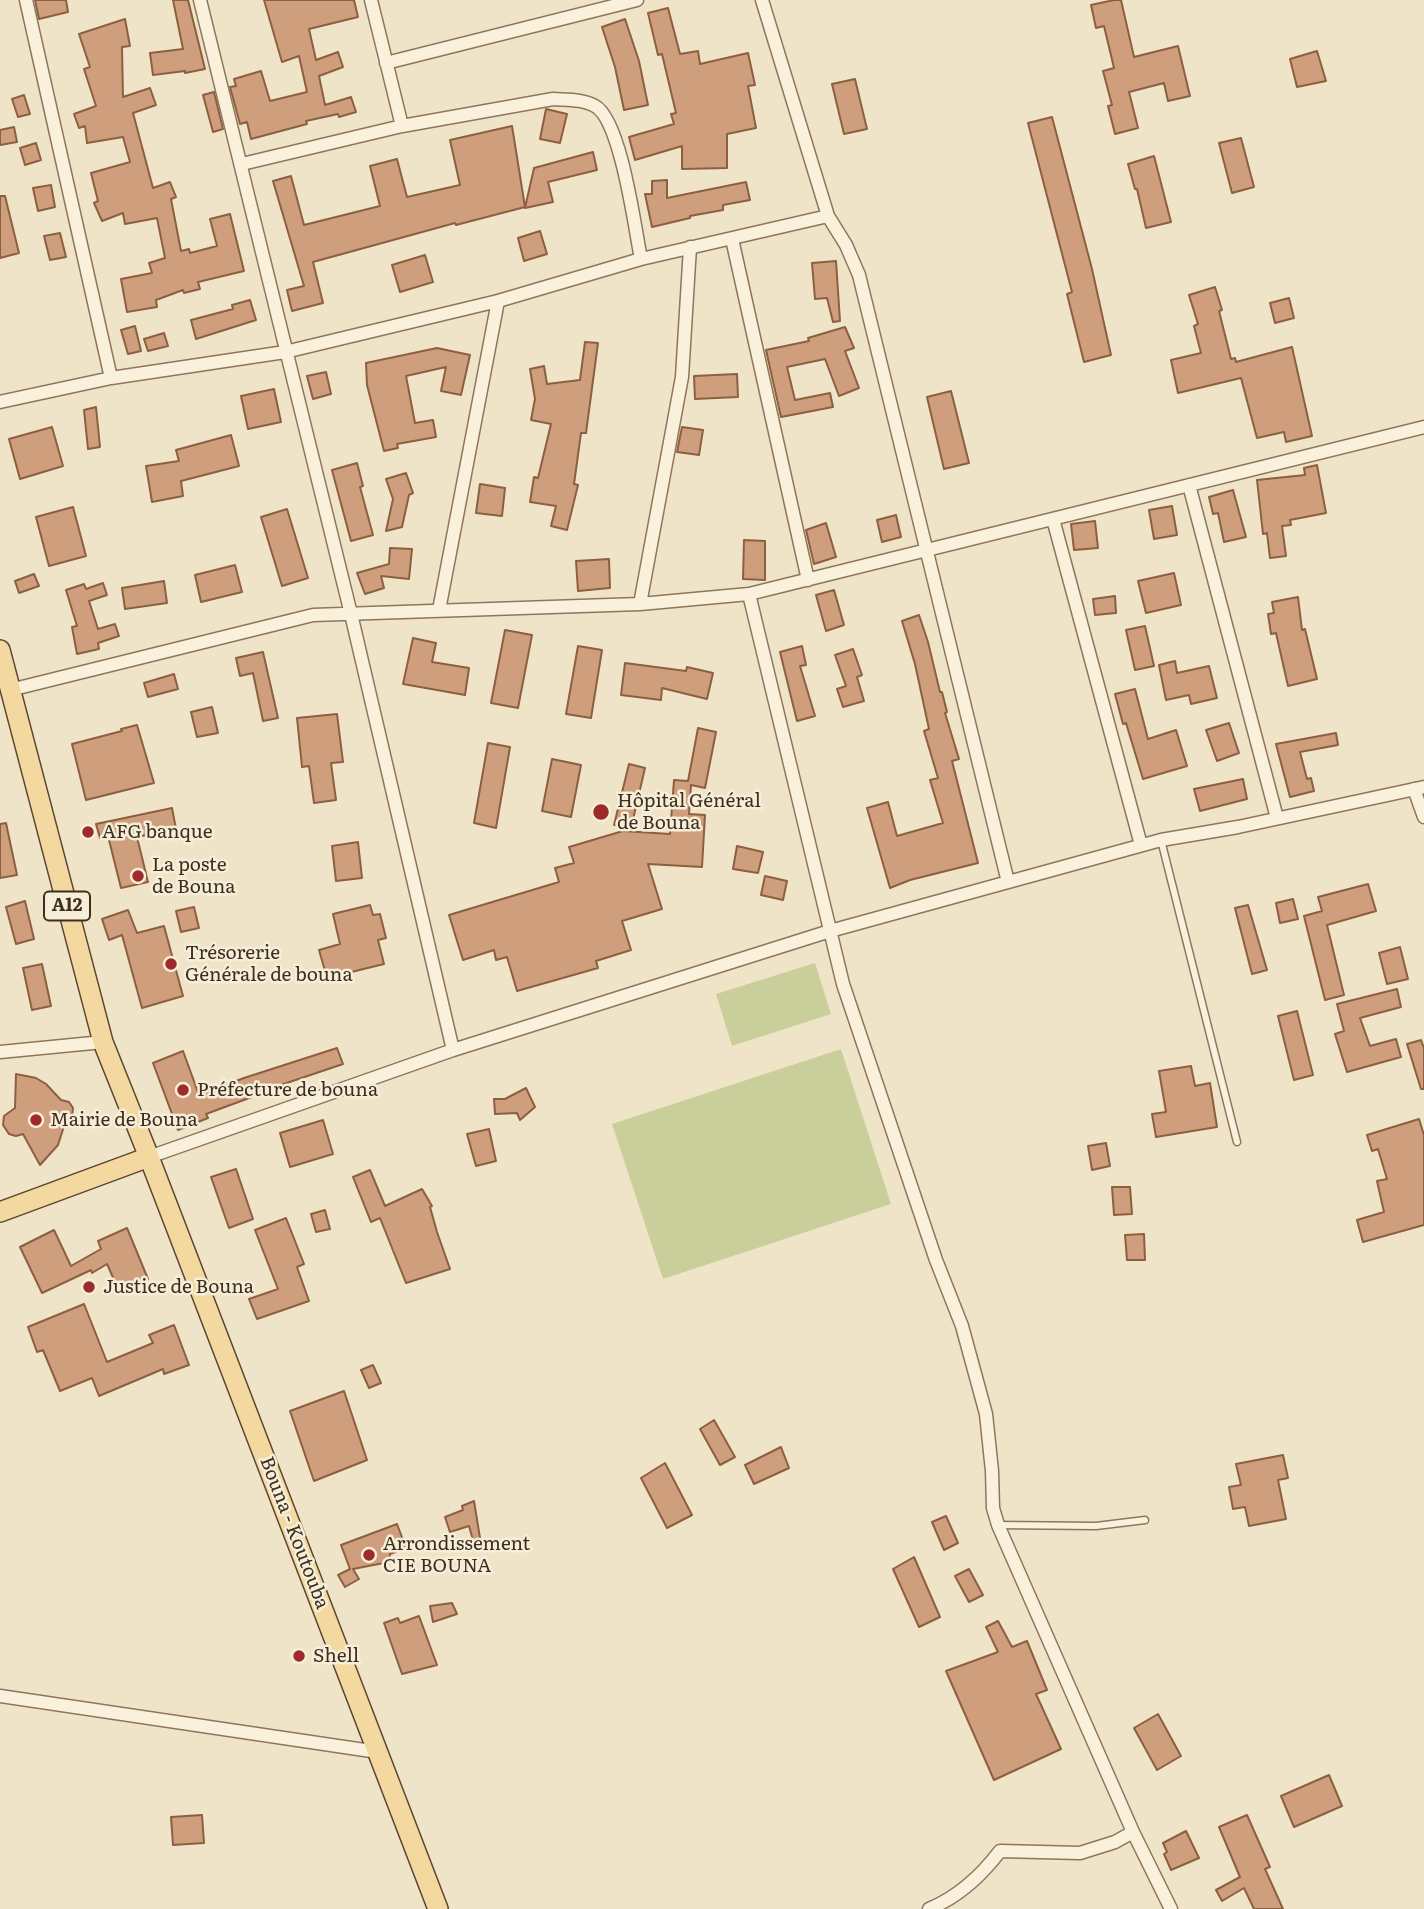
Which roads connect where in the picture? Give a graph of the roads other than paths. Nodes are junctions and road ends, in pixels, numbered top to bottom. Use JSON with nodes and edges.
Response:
{"nodes":[{"id":1,"x":26,"y":0,"type":"edge"},
{"id":2,"x":200,"y":0,"type":"edge"},
{"id":3,"x":371,"y":0,"type":"edge"},
{"id":4,"x":637,"y":0,"type":"edge"},
{"id":5,"x":762,"y":0,"type":"edge"},
{"id":6,"x":386,"y":63,"type":"junction"},
{"id":7,"x":402,"y":126,"type":"junction"},
{"id":8,"x":242,"y":164,"type":"junction"},
{"id":9,"x":828,"y":216,"type":"junction"},
{"id":10,"x":732,"y":239,"type":"junction"},
{"id":11,"x":690,"y":247,"type":"junction"},
{"id":12,"x":641,"y":259,"type":"junction"},
{"id":13,"x":498,"y":301,"type":"junction"},
{"id":14,"x":285,"y":352,"type":"junction"},
{"id":15,"x":111,"y":378,"type":"junction"},
{"id":16,"x":0,"y":402,"type":"edge"},
{"id":17,"x":1424,"y":427,"type":"edge"},
{"id":18,"x":1189,"y":485,"type":"junction"},
{"id":19,"x":1053,"y":519,"type":"junction"},
{"id":20,"x":928,"y":550,"type":"junction"},
{"id":21,"x":808,"y":580,"type":"junction"},
{"id":22,"x":749,"y":594,"type":"junction"},
{"id":23,"x":640,"y":604,"type":"junction"},
{"id":24,"x":439,"y":610,"type":"junction"},
{"id":25,"x":351,"y":614,"type":"junction"},
{"id":26,"x":0,"y":650,"type":"edge"},
{"id":27,"x":10,"y":690,"type":"junction"},
{"id":28,"x":1419,"y":788,"type":"edge"},
{"id":29,"x":1424,"y":817,"type":"edge"},
{"id":30,"x":1277,"y":818,"type":"junction"},
{"id":31,"x":1161,"y":840,"type":"junction"},
{"id":32,"x":1142,"y":845,"type":"junction"},
{"id":33,"x":1008,"y":882,"type":"junction"},
{"id":34,"x":830,"y":931,"type":"junction"},
{"id":35,"x":103,"y":1042,"type":"junction"},
{"id":36,"x":453,"y":1050,"type":"junction"},
{"id":37,"x":0,"y":1052,"type":"edge"},
{"id":38,"x":1237,"y":1142,"type":"dead end"},
{"id":39,"x":149,"y":1157,"type":"junction"},
{"id":40,"x":0,"y":1212,"type":"edge"},
{"id":41,"x":1146,"y":1520,"type":"dead end"},
{"id":42,"x":998,"y":1525,"type":"junction"},
{"id":43,"x":0,"y":1696,"type":"edge"},
{"id":44,"x":378,"y":1752,"type":"junction"},
{"id":45,"x":1133,"y":1832,"type":"junction"},
{"id":46,"x":438,"y":1909,"type":"edge"},
{"id":47,"x":929,"y":1909,"type":"edge"},
{"id":48,"x":1171,"y":1909,"type":"edge"}],
"edges":[{"from":1,"to":15,"type":"street"},
{"from":2,"to":8,"type":"street"},
{"from":3,"to":6,"type":"street"},
{"from":4,"to":6,"type":"street"},
{"from":5,"to":9,"type":"street"},
{"from":6,"to":7,"type":"street"},
{"from":7,"to":8,"type":"street"},
{"from":7,"to":12,"type":"street"},
{"from":8,"to":14,"type":"street"},
{"from":9,"to":10,"type":"street"},
{"from":9,"to":20,"type":"street"},
{"from":10,"to":11,"type":"street"},
{"from":10,"to":21,"type":"street"},
{"from":11,"to":12,"type":"street"},
{"from":11,"to":23,"type":"street"},
{"from":12,"to":13,"type":"street"},
{"from":13,"to":14,"type":"street"},
{"from":13,"to":24,"type":"street"},
{"from":14,"to":15,"type":"street"},
{"from":14,"to":25,"type":"street"},
{"from":15,"to":16,"type":"street"},
{"from":17,"to":18,"type":"street"},
{"from":18,"to":19,"type":"street"},
{"from":18,"to":30,"type":"street"},
{"from":19,"to":20,"type":"street"},
{"from":19,"to":32,"type":"street"},
{"from":20,"to":21,"type":"street"},
{"from":20,"to":33,"type":"street"},
{"from":21,"to":22,"type":"street"},
{"from":22,"to":23,"type":"street"},
{"from":22,"to":34,"type":"street"},
{"from":23,"to":24,"type":"street"},
{"from":24,"to":25,"type":"street"},
{"from":25,"to":27,"type":"street"},
{"from":25,"to":36,"type":"street"},
{"from":26,"to":27,"type":"main road","number":"A12"},
{"from":27,"to":35,"type":"main road","number":"A12"},
{"from":28,"to":29,"type":"street"},
{"from":28,"to":30,"type":"street"},
{"from":30,"to":31,"type":"street"},
{"from":31,"to":32,"type":"street"},
{"from":31,"to":38,"type":"lane"},
{"from":32,"to":33,"type":"street"},
{"from":33,"to":34,"type":"street"},
{"from":34,"to":36,"type":"street"},
{"from":34,"to":42,"type":"street"},
{"from":35,"to":37,"type":"street"},
{"from":35,"to":39,"type":"main road","number":"A12"},
{"from":36,"to":39,"type":"street"},
{"from":39,"to":40,"type":"main road"},
{"from":39,"to":44,"type":"main road","name":"Bouna - Koutouba"},
{"from":41,"to":42,"type":"lane"},
{"from":42,"to":45,"type":"street"},
{"from":43,"to":44,"type":"street"},
{"from":44,"to":46,"type":"main road","name":"Bouna - Koutouba"},
{"from":45,"to":47,"type":"street"},
{"from":45,"to":48,"type":"street"}]}
